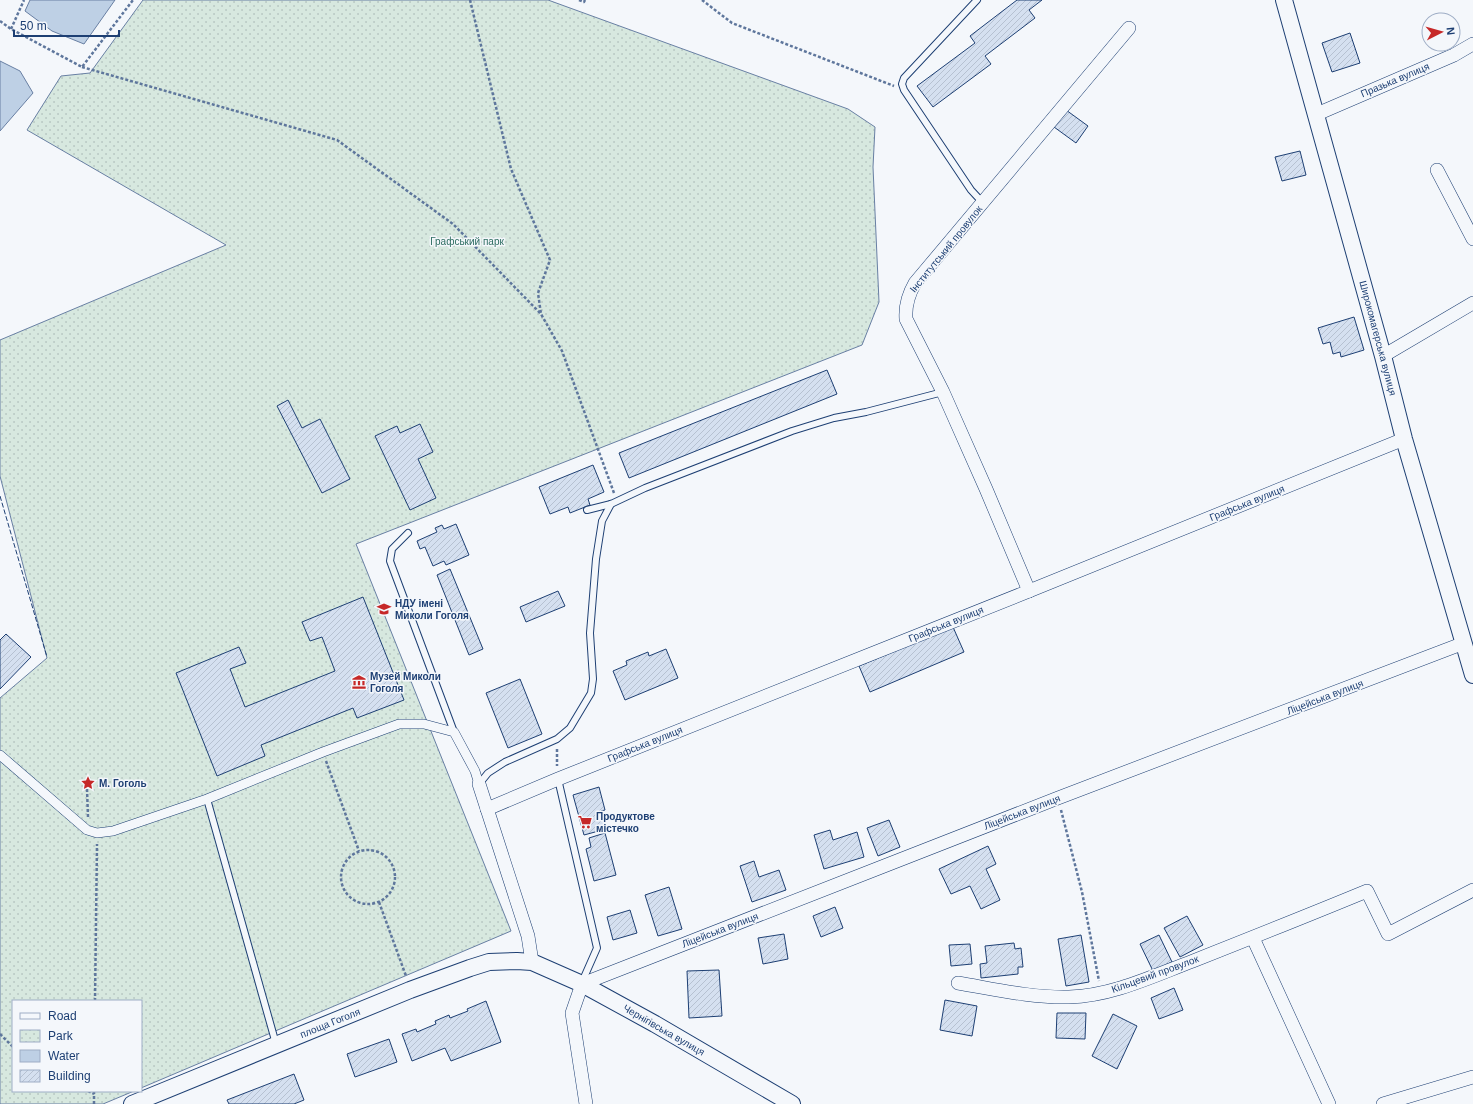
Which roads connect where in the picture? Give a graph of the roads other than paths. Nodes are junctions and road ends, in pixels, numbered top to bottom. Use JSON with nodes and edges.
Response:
{"nodes":[{"id":1,"x":977,"y":0,"type":"edge"},
{"id":2,"x":1284,"y":0,"type":"edge"},
{"id":3,"x":1129,"y":28,"type":"dead end"},
{"id":4,"x":1473,"y":44,"type":"edge"},
{"id":5,"x":1316,"y":114,"type":"junction"},
{"id":6,"x":1437,"y":170,"type":"dead end"},
{"id":7,"x":983,"y":203,"type":"junction"},
{"id":8,"x":1473,"y":239,"type":"edge"},
{"id":9,"x":1473,"y":303,"type":"edge"},
{"id":10,"x":1383,"y":356,"type":"junction"},
{"id":11,"x":943,"y":392,"type":"junction"},
{"id":12,"x":1404,"y":439,"type":"junction"},
{"id":13,"x":614,"y":502,"type":"junction"},
{"id":14,"x":587,"y":510,"type":"dead end"},
{"id":15,"x":408,"y":533,"type":"dead end"},
{"id":16,"x":1029,"y":592,"type":"junction"},
{"id":17,"x":1464,"y":644,"type":"junction"},
{"id":18,"x":1473,"y":675,"type":"edge"},
{"id":19,"x":454,"y":732,"type":"junction"},
{"id":20,"x":0,"y":755,"type":"edge"},
{"id":21,"x":558,"y":779,"type":"junction"},
{"id":22,"x":479,"y":784,"type":"junction"},
{"id":23,"x":208,"y":799,"type":"junction"},
{"id":24,"x":488,"y":809,"type":"junction"},
{"id":25,"x":1473,"y":890,"type":"edge"},
{"id":26,"x":1253,"y":938,"type":"junction"},
{"id":27,"x":532,"y":962,"type":"junction"},
{"id":28,"x":958,"y":983,"type":"dead end"},
{"id":29,"x":582,"y":984,"type":"junction"},
{"id":30,"x":276,"y":1045,"type":"junction"},
{"id":31,"x":1473,"y":1077,"type":"edge"},
{"id":32,"x":132,"y":1104,"type":"edge"},
{"id":33,"x":586,"y":1104,"type":"edge"},
{"id":34,"x":792,"y":1104,"type":"edge"},
{"id":35,"x":1329,"y":1104,"type":"edge"},
{"id":36,"x":1383,"y":1104,"type":"edge"}],
"edges":[{"from":1,"to":7,"type":"lane"},
{"from":2,"to":5,"type":"street","name":"Широкомагерська вулиця"},
{"from":3,"to":7,"type":"street","name":"Інститутський провулок"},
{"from":4,"to":5,"type":"street","name":"Празька вулиця"},
{"from":5,"to":10,"type":"street","name":"Широкомагерська вулиця"},
{"from":6,"to":8,"type":"street"},
{"from":7,"to":11,"type":"street","name":"Інститутський провулок"},
{"from":9,"to":10,"type":"street"},
{"from":10,"to":12,"type":"street","name":"Широкомагерська вулиця"},
{"from":11,"to":13,"type":"lane"},
{"from":11,"to":16,"type":"street","name":"Інститутський провулок"},
{"from":12,"to":16,"type":"street","name":"Графська вулиця"},
{"from":12,"to":17,"type":"street","name":"Широкомагерська вулиця"},
{"from":13,"to":14,"type":"lane"},
{"from":13,"to":22,"type":"lane"},
{"from":15,"to":19,"type":"lane"},
{"from":16,"to":21,"type":"street","name":"Графська вулиця"},
{"from":17,"to":18,"type":"street","name":"Широкомагерська вулиця"},
{"from":17,"to":29,"type":"street","name":"Ліцейська вулиця"},
{"from":19,"to":22,"type":"street"},
{"from":19,"to":23,"type":"street"},
{"from":20,"to":23,"type":"street"},
{"from":21,"to":24,"type":"street","name":"Графська вулиця"},
{"from":21,"to":29,"type":"lane"},
{"from":22,"to":24,"type":"street"},
{"from":23,"to":30,"type":"lane"},
{"from":24,"to":27,"type":"street"},
{"from":25,"to":26,"type":"street","name":"Кільцевий провулок"},
{"from":26,"to":28,"type":"street","name":"Кільцевий провулок"},
{"from":26,"to":35,"type":"street"},
{"from":27,"to":29,"type":"street","name":"Чернігівська вулиця"},
{"from":27,"to":30,"type":"street","name":"площа Гоголя"},
{"from":29,"to":33,"type":"street"},
{"from":29,"to":34,"type":"street","name":"Чернігівська вулиця"},
{"from":30,"to":32,"type":"street","name":"площа Гоголя"},
{"from":31,"to":36,"type":"street"}]}
